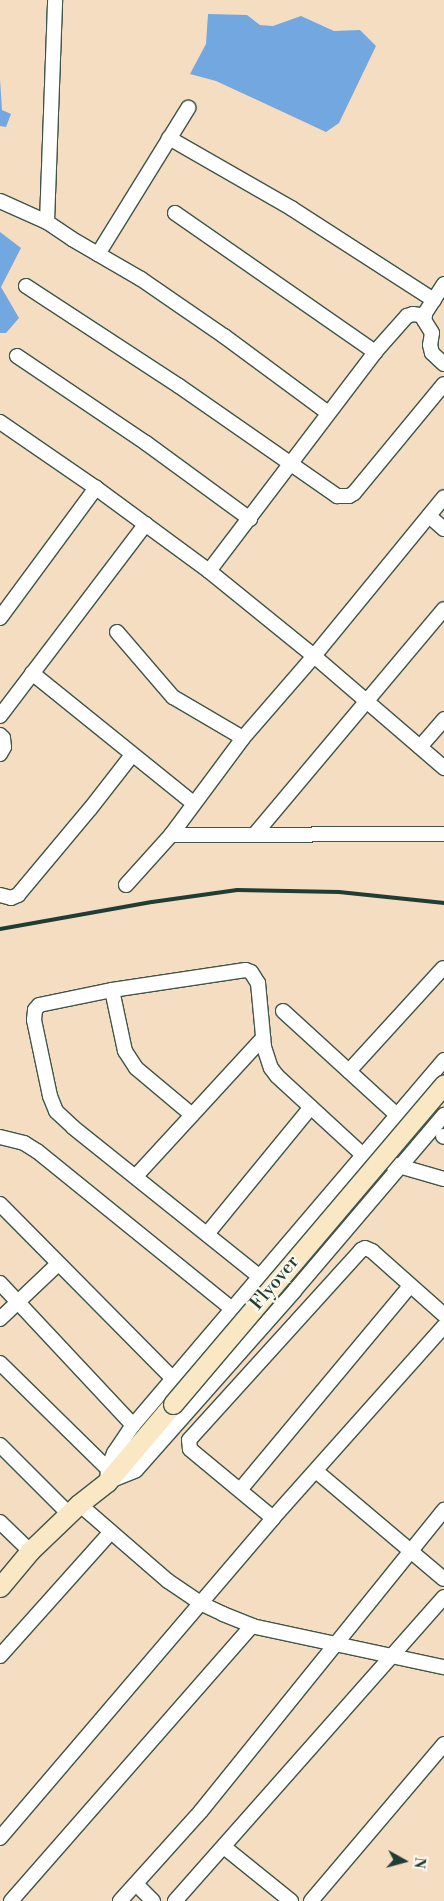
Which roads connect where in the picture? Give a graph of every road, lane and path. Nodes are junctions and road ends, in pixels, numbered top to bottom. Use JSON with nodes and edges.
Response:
{"nodes":[{"id":1,"x":55,"y":0,"type":"edge"},
{"id":2,"x":188,"y":108,"type":"dead end"},
{"id":3,"x":168,"y":138,"type":"junction"},
{"id":4,"x":0,"y":202,"type":"edge"},
{"id":5,"x":175,"y":213,"type":"dead end"},
{"id":6,"x":48,"y":222,"type":"junction"},
{"id":7,"x":98,"y":254,"type":"junction"},
{"id":8,"x":444,"y":284,"type":"edge"},
{"id":9,"x":26,"y":286,"type":"dead end"},
{"id":10,"x":434,"y":300,"type":"junction"},
{"id":11,"x":424,"y":316,"type":"junction"},
{"id":12,"x":375,"y":352,"type":"junction"},
{"id":13,"x":17,"y":356,"type":"dead end"},
{"id":14,"x":444,"y":364,"type":"edge"},
{"id":15,"x":444,"y":384,"type":"edge"},
{"id":16,"x":328,"y":413,"type":"junction"},
{"id":17,"x":0,"y":422,"type":"edge"},
{"id":18,"x":290,"y":464,"type":"junction"},
{"id":19,"x":96,"y":488,"type":"junction"},
{"id":20,"x":444,"y":497,"type":"edge"},
{"id":21,"x":429,"y":516,"type":"junction"},
{"id":22,"x":250,"y":519,"type":"junction"},
{"id":23,"x":146,"y":524,"type":"junction"},
{"id":24,"x":444,"y":529,"type":"edge"},
{"id":25,"x":209,"y":571,"type":"junction"},
{"id":26,"x":444,"y":609,"type":"edge"},
{"id":27,"x":0,"y":618,"type":"edge"},
{"id":28,"x":117,"y":632,"type":"dead end"},
{"id":29,"x":314,"y":656,"type":"junction"},
{"id":30,"x":32,"y":673,"type":"junction"},
{"id":31,"x":366,"y":700,"type":"junction"},
{"id":32,"x":0,"y":716,"type":"edge"},
{"id":33,"x":444,"y":719,"type":"edge"},
{"id":34,"x":0,"y":735,"type":"edge"},
{"id":35,"x":243,"y":738,"type":"junction"},
{"id":36,"x":420,"y":747,"type":"junction"},
{"id":37,"x":0,"y":754,"type":"edge"},
{"id":38,"x":132,"y":754,"type":"junction"},
{"id":39,"x":444,"y":768,"type":"edge"},
{"id":40,"x":193,"y":802,"type":"junction"},
{"id":41,"x":256,"y":833,"type":"junction"},
{"id":42,"x":444,"y":834,"type":"edge"},
{"id":43,"x":170,"y":835,"type":"junction"},
{"id":44,"x":126,"y":885,"type":"dead end"},
{"id":45,"x":0,"y":895,"type":"edge"},
{"id":46,"x":443,"y":968,"type":"edge"},
{"id":47,"x":112,"y":990,"type":"junction"},
{"id":48,"x":283,"y":1011,"type":"dead end"},
{"id":49,"x":263,"y":1038,"type":"junction"},
{"id":50,"x":444,"y":1060,"type":"edge"},
{"id":51,"x":349,"y":1071,"type":"junction"},
{"id":52,"x":444,"y":1084,"type":"edge"},
{"id":53,"x":310,"y":1107,"type":"junction"},
{"id":54,"x":192,"y":1115,"type":"junction"},
{"id":55,"x":444,"y":1115,"type":"edge"},
{"id":56,"x":397,"y":1116,"type":"junction"},
{"id":57,"x":0,"y":1137,"type":"edge"},
{"id":58,"x":364,"y":1156,"type":"junction"},
{"id":59,"x":399,"y":1166,"type":"junction"},
{"id":60,"x":136,"y":1176,"type":"junction"},
{"id":61,"x":444,"y":1179,"type":"edge"},
{"id":62,"x":0,"y":1204,"type":"edge"},
{"id":63,"x":207,"y":1234,"type":"junction"},
{"id":64,"x":58,"y":1264,"type":"junction"},
{"id":65,"x":260,"y":1276,"type":"junction"},
{"id":66,"x":0,"y":1283,"type":"edge"},
{"id":67,"x":410,"y":1286,"type":"junction"},
{"id":68,"x":18,"y":1301,"type":"junction"},
{"id":69,"x":231,"y":1308,"type":"junction"},
{"id":70,"x":444,"y":1315,"type":"edge"},
{"id":71,"x":0,"y":1318,"type":"edge"},
{"id":72,"x":444,"y":1326,"type":"edge"},
{"id":73,"x":0,"y":1363,"type":"edge"},
{"id":74,"x":171,"y":1377,"type":"junction"},
{"id":75,"x":133,"y":1425,"type":"junction"},
{"id":76,"x":0,"y":1445,"type":"edge"},
{"id":77,"x":316,"y":1471,"type":"junction"},
{"id":78,"x":107,"y":1476,"type":"junction"},
{"id":79,"x":240,"y":1490,"type":"junction"},
{"id":80,"x":74,"y":1509,"type":"junction"},
{"id":81,"x":444,"y":1510,"type":"edge"},
{"id":82,"x":273,"y":1518,"type":"junction"},
{"id":83,"x":0,"y":1522,"type":"edge"},
{"id":84,"x":110,"y":1532,"type":"junction"},
{"id":85,"x":30,"y":1551,"type":"junction"},
{"id":86,"x":409,"y":1551,"type":"junction"},
{"id":87,"x":444,"y":1579,"type":"edge"},
{"id":88,"x":0,"y":1587,"type":"edge"},
{"id":89,"x":444,"y":1598,"type":"edge"},
{"id":90,"x":202,"y":1604,"type":"junction"},
{"id":91,"x":252,"y":1626,"type":"junction"},
{"id":92,"x":337,"y":1643,"type":"junction"},
{"id":93,"x":0,"y":1656,"type":"edge"},
{"id":94,"x":390,"y":1656,"type":"junction"},
{"id":95,"x":444,"y":1667,"type":"edge"},
{"id":96,"x":444,"y":1744,"type":"edge"},
{"id":97,"x":0,"y":1838,"type":"edge"},
{"id":98,"x":224,"y":1847,"type":"junction"},
{"id":99,"x":136,"y":1884,"type":"junction"},
{"id":100,"x":11,"y":1901,"type":"edge"},
{"id":101,"x":120,"y":1901,"type":"edge"},
{"id":102,"x":153,"y":1901,"type":"edge"},
{"id":103,"x":175,"y":1901,"type":"edge"},
{"id":104,"x":291,"y":1901,"type":"edge"},
{"id":105,"x":311,"y":1901,"type":"edge"}],
"edges":[{"from":1,"to":6,"type":"street"},
{"from":2,"to":3,"type":"street"},
{"from":3,"to":7,"type":"street"},
{"from":3,"to":10,"type":"street"},
{"from":4,"to":6,"type":"street"},
{"from":5,"to":12,"type":"street"},
{"from":6,"to":7,"type":"street"},
{"from":7,"to":16,"type":"street"},
{"from":8,"to":10,"type":"street"},
{"from":9,"to":18,"type":"street"},
{"from":10,"to":11,"type":"street"},
{"from":11,"to":12,"type":"street"},
{"from":11,"to":14,"type":"street"},
{"from":12,"to":16,"type":"street"},
{"from":13,"to":22,"type":"street"},
{"from":15,"to":18,"type":"street"},
{"from":16,"to":18,"type":"street"},
{"from":17,"to":19,"type":"street"},
{"from":18,"to":22,"type":"street"},
{"from":19,"to":23,"type":"street"},
{"from":19,"to":27,"type":"street"},
{"from":20,"to":21,"type":"street"},
{"from":21,"to":24,"type":"street"},
{"from":21,"to":29,"type":"street"},
{"from":22,"to":25,"type":"street"},
{"from":23,"to":25,"type":"street"},
{"from":23,"to":30,"type":"street"},
{"from":25,"to":29,"type":"street"},
{"from":26,"to":31,"type":"street"},
{"from":28,"to":35,"type":"street"},
{"from":29,"to":31,"type":"street"},
{"from":29,"to":35,"type":"street"},
{"from":30,"to":32,"type":"street"},
{"from":30,"to":38,"type":"street"},
{"from":31,"to":36,"type":"street"},
{"from":31,"to":41,"type":"street"},
{"from":33,"to":36,"type":"street"},
{"from":34,"to":37,"type":"street"},
{"from":35,"to":40,"type":"street"},
{"from":36,"to":39,"type":"street"},
{"from":38,"to":40,"type":"street"},
{"from":38,"to":45,"type":"street"},
{"from":40,"to":43,"type":"street"},
{"from":41,"to":42,"type":"street"},
{"from":41,"to":43,"type":"street"},
{"from":43,"to":44,"type":"street"},
{"from":46,"to":51,"type":"street"},
{"from":47,"to":49,"type":"street"},
{"from":47,"to":54,"type":"street"},
{"from":47,"to":60,"type":"street"},
{"from":48,"to":51,"type":"street"},
{"from":49,"to":53,"type":"street"},
{"from":49,"to":54,"type":"street"},
{"from":50,"to":56,"type":"street"},
{"from":51,"to":56,"type":"street"},
{"from":52,"to":78,"type":"main road","name":"Flyover","bridge":true},
{"from":53,"to":58,"type":"street"},
{"from":53,"to":63,"type":"street"},
{"from":54,"to":60,"type":"street"},
{"from":55,"to":59,"type":"street"},
{"from":56,"to":58,"type":"street"},
{"from":57,"to":69,"type":"street"},
{"from":58,"to":59,"type":"street"},
{"from":58,"to":65,"type":"street"},
{"from":59,"to":61,"type":"street"},
{"from":59,"to":78,"type":"street"},
{"from":60,"to":63,"type":"street"},
{"from":62,"to":64,"type":"street"},
{"from":63,"to":65,"type":"street"},
{"from":64,"to":68,"type":"street"},
{"from":64,"to":74,"type":"street"},
{"from":65,"to":69,"type":"street"},
{"from":66,"to":68,"type":"street"},
{"from":67,"to":70,"type":"street"},
{"from":67,"to":79,"type":"street"},
{"from":67,"to":79,"type":"street"},
{"from":68,"to":71,"type":"street"},
{"from":68,"to":75,"type":"street"},
{"from":69,"to":74,"type":"street"},
{"from":72,"to":77,"type":"street"},
{"from":73,"to":78,"type":"street"},
{"from":74,"to":75,"type":"street"},
{"from":75,"to":78,"type":"street"},
{"from":76,"to":80,"type":"street"},
{"from":77,"to":82,"type":"street"},
{"from":77,"to":86,"type":"street"},
{"from":78,"to":80,"type":"main road","name":"Flyover"},
{"from":79,"to":82,"type":"street"},
{"from":80,"to":84,"type":"street"},
{"from":80,"to":85,"type":"main road","name":"Flyover"},
{"from":81,"to":86,"type":"street"},
{"from":82,"to":90,"type":"street"},
{"from":83,"to":85,"type":"street"},
{"from":84,"to":90,"type":"street"},
{"from":84,"to":93,"type":"street"},
{"from":85,"to":88,"type":"main road","name":"Flyover"},
{"from":86,"to":87,"type":"street"},
{"from":86,"to":92,"type":"street"},
{"from":89,"to":94,"type":"street"},
{"from":90,"to":91,"type":"street"},
{"from":90,"to":97,"type":"street"},
{"from":91,"to":92,"type":"street"},
{"from":91,"to":100,"type":"street"},
{"from":92,"to":94,"type":"street"},
{"from":92,"to":99,"type":"street"},
{"from":94,"to":95,"type":"street"},
{"from":94,"to":98,"type":"street"},
{"from":96,"to":105,"type":"street"},
{"from":98,"to":103,"type":"street"},
{"from":98,"to":104,"type":"street"},
{"from":99,"to":101,"type":"street"},
{"from":99,"to":102,"type":"street"}]}
